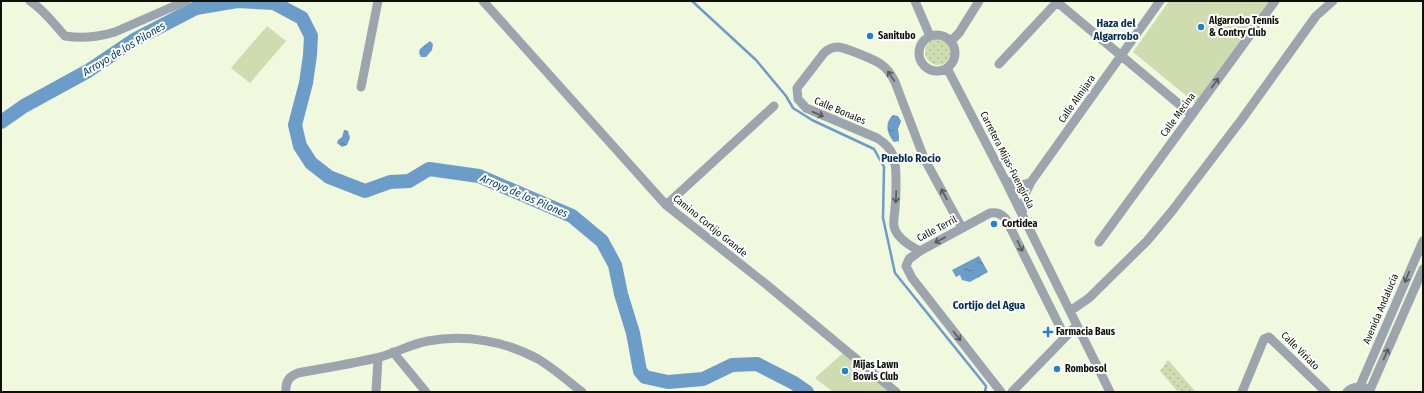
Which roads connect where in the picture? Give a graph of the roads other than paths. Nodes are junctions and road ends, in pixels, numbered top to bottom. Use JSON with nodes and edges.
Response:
{"nodes":[{"id":1,"x":30,"y":1,"type":"edge"},
{"id":2,"x":186,"y":1,"type":"edge"},
{"id":3,"x":378,"y":1,"type":"edge"},
{"id":4,"x":483,"y":1,"type":"edge"},
{"id":5,"x":915,"y":1,"type":"edge"},
{"id":6,"x":978,"y":1,"type":"edge"},
{"id":7,"x":1160,"y":1,"type":"edge"},
{"id":8,"x":1275,"y":1,"type":"edge"},
{"id":9,"x":1333,"y":1,"type":"edge"},
{"id":10,"x":1057,"y":2,"type":"edge"},
{"id":11,"x":930,"y":36,"type":"junction"},
{"id":12,"x":951,"y":41,"type":"junction"},
{"id":13,"x":1121,"y":55,"type":"junction"},
{"id":14,"x":999,"y":64,"type":"dead end"},
{"id":15,"x":947,"y":68,"type":"junction"},
{"id":16,"x":361,"y":87,"type":"dead end"},
{"id":17,"x":774,"y":106,"type":"dead end"},
{"id":18,"x":1192,"y":115,"type":"junction"},
{"id":19,"x":1005,"y":180,"type":"junction"},
{"id":20,"x":1031,"y":182,"type":"junction"},
{"id":21,"x":666,"y":205,"type":"junction"},
{"id":22,"x":1022,"y":214,"type":"junction"},
{"id":23,"x":962,"y":228,"type":"junction"},
{"id":24,"x":1423,"y":241,"type":"edge"},
{"id":25,"x":1099,"y":242,"type":"dead end"},
{"id":26,"x":920,"y":251,"type":"junction"},
{"id":27,"x":1423,"y":269,"type":"edge"},
{"id":28,"x":1070,"y":311,"type":"junction"},
{"id":29,"x":1077,"y":325,"type":"junction"},
{"id":30,"x":1065,"y":338,"type":"junction"},
{"id":31,"x":392,"y":352,"type":"junction"},
{"id":32,"x":378,"y":358,"type":"junction"},
{"id":33,"x":1360,"y":386,"type":"junction"},
{"id":34,"x":1371,"y":391,"type":"edge"},
{"id":35,"x":286,"y":392,"type":"edge"},
{"id":36,"x":376,"y":392,"type":"edge"},
{"id":37,"x":426,"y":392,"type":"edge"},
{"id":38,"x":582,"y":392,"type":"edge"},
{"id":39,"x":896,"y":392,"type":"edge"},
{"id":40,"x":1001,"y":392,"type":"edge"},
{"id":41,"x":1012,"y":392,"type":"edge"},
{"id":42,"x":1110,"y":392,"type":"edge"},
{"id":43,"x":1242,"y":392,"type":"edge"},
{"id":44,"x":1326,"y":392,"type":"edge"},
{"id":45,"x":1347,"y":392,"type":"edge"}],
"edges":[{"from":1,"to":2,"type":"street"},
{"from":3,"to":16,"type":"street"},
{"from":4,"to":21,"type":"street","name":"Camino Cortijo Grande"},
{"from":5,"to":11,"type":"street"},
{"from":6,"to":12,"type":"street"},
{"from":7,"to":13,"type":"street","name":"Calle Almijara"},
{"from":18,"to":8,"type":"street","name":"Calle Mecina","one_way":true},
{"from":9,"to":28,"type":"street"},
{"from":10,"to":13,"type":"street"},
{"from":10,"to":14,"type":"street"},
{"from":11,"to":12,"type":"street"},
{"from":11,"to":15,"type":"street"},
{"from":12,"to":15,"type":"street"},
{"from":13,"to":18,"type":"street"},
{"from":13,"to":20,"type":"street","name":"Calle Almijara"},
{"from":15,"to":19,"type":"street","name":"Carretera Mijas-Fuengirola"},
{"from":17,"to":21,"type":"street"},
{"from":18,"to":25,"type":"street","name":"Calle Mecina"},
{"from":19,"to":20,"type":"street"},
{"from":19,"to":22,"type":"street","name":"Carretera Mijas-Fuengirola"},
{"from":20,"to":22,"type":"street","name":"Calle Almijara"},
{"from":21,"to":39,"type":"street","name":"Camino Cortijo Grande"},
{"from":22,"to":28,"type":"street","name":"Carretera Mijas-Fuengirola"},
{"from":23,"to":26,"type":"street","name":"Calle Terril","one_way":true},
{"from":23,"to":26,"type":"street","name":"Calle Bonales","one_way":true},
{"from":23,"to":30,"type":"street","name":"Calle Terril","one_way":true},
{"from":24,"to":33,"type":"street","name":"Avenida Andalucía","one_way":true},
{"from":26,"to":40,"type":"street","name":"Calle Terril","one_way":true},
{"from":34,"to":27,"type":"street","one_way":true},
{"from":28,"to":29,"type":"street","name":"Carretera Mijas-Fuengirola"},
{"from":29,"to":30,"type":"street"},
{"from":29,"to":42,"type":"street","name":"Carretera Mijas-Fuengirola"},
{"from":30,"to":41,"type":"street"},
{"from":31,"to":32,"type":"street"},
{"from":31,"to":37,"type":"street"},
{"from":31,"to":38,"type":"street"},
{"from":32,"to":35,"type":"street"},
{"from":32,"to":36,"type":"street"},
{"from":33,"to":34,"type":"street"},
{"from":33,"to":45,"type":"street"},
{"from":43,"to":44,"type":"street","name":"Calle Viriato"}]}
